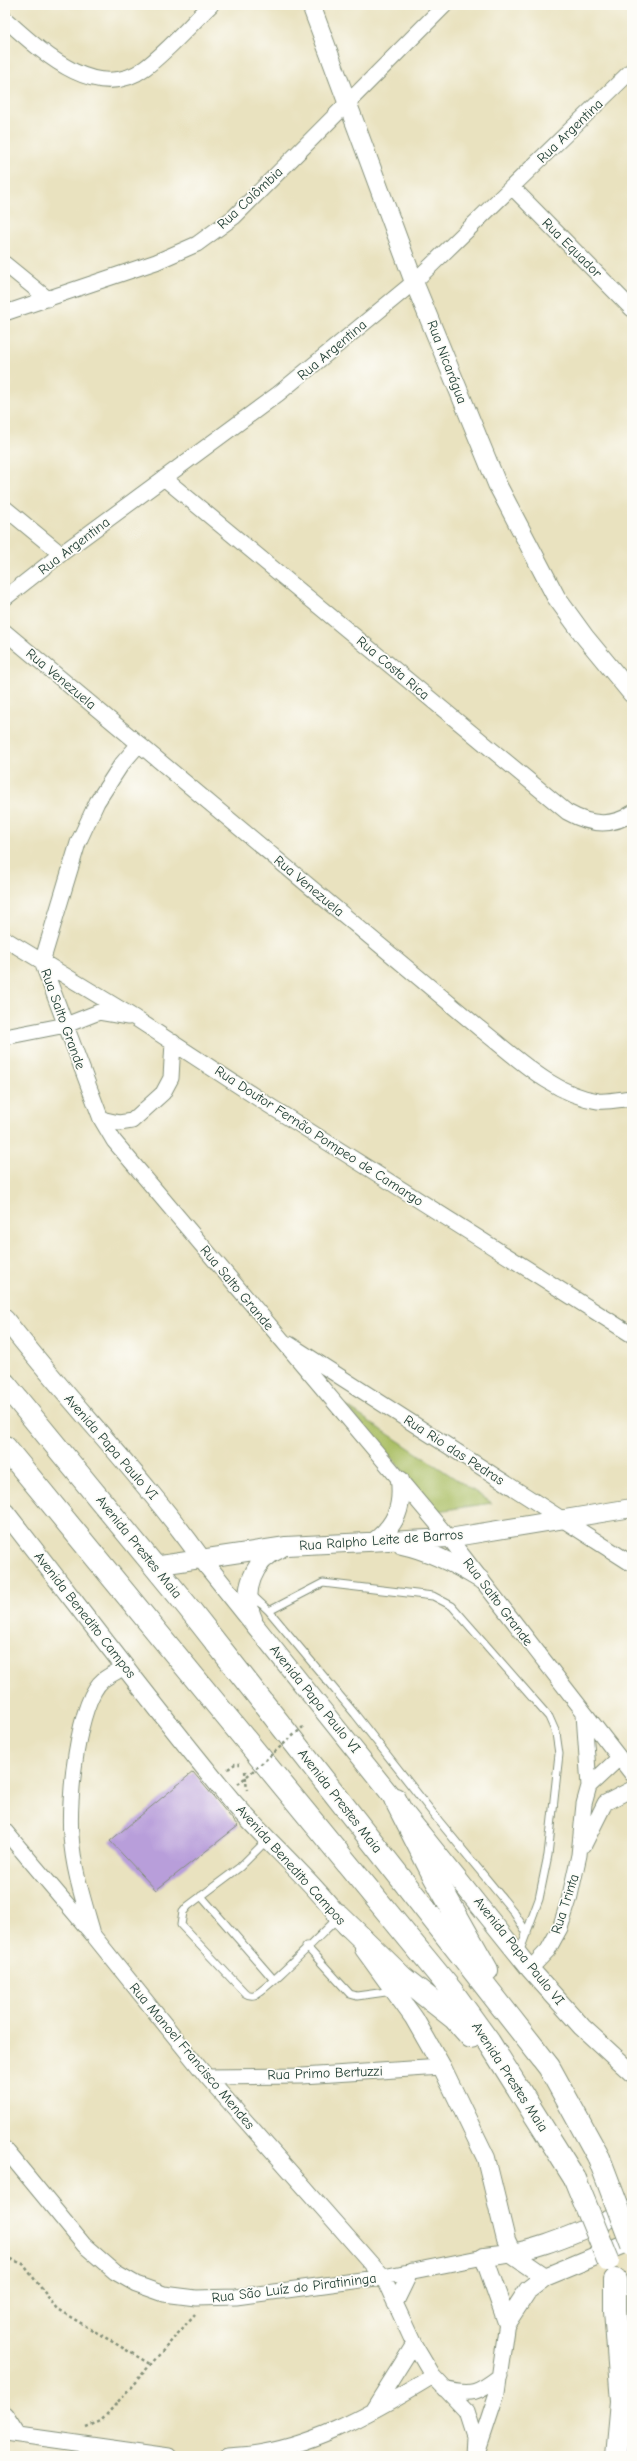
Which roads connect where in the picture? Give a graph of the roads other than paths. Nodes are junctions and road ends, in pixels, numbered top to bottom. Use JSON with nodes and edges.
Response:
{"nodes":[{"id":1,"x":211,"y":5,"type":"edge"},
{"id":2,"x":311,"y":5,"type":"edge"},
{"id":3,"x":445,"y":5,"type":"edge"},
{"id":4,"x":5,"y":19,"type":"edge"},
{"id":5,"x":632,"y":70,"type":"edge"},
{"id":6,"x":347,"y":103,"type":"junction"},
{"id":7,"x":512,"y":187,"type":"junction"},
{"id":8,"x":5,"y":264,"type":"edge"},
{"id":9,"x":414,"y":282,"type":"junction"},
{"id":10,"x":48,"y":299,"type":"junction"},
{"id":11,"x":632,"y":309,"type":"edge"},
{"id":12,"x":5,"y":313,"type":"edge"},
{"id":13,"x":165,"y":479,"type":"junction"},
{"id":14,"x":5,"y":508,"type":"edge"},
{"id":15,"x":62,"y":554,"type":"junction"},
{"id":16,"x":5,"y":598,"type":"edge"},
{"id":17,"x":5,"y":632,"type":"edge"},
{"id":18,"x":632,"y":694,"type":"edge"},
{"id":19,"x":139,"y":744,"type":"junction"},
{"id":20,"x":632,"y":813,"type":"edge"},
{"id":21,"x":5,"y":939,"type":"edge"},
{"id":22,"x":42,"y":962,"type":"junction"},
{"id":23,"x":135,"y":1018,"type":"junction"},
{"id":24,"x":66,"y":1025,"type":"junction"},
{"id":25,"x":5,"y":1037,"type":"edge"},
{"id":26,"x":173,"y":1042,"type":"junction"},
{"id":27,"x":632,"y":1098,"type":"edge"},
{"id":28,"x":101,"y":1119,"type":"junction"},
{"id":29,"x":5,"y":1319,"type":"edge"},
{"id":30,"x":276,"y":1335,"type":"junction"},
{"id":31,"x":632,"y":1335,"type":"edge"},
{"id":32,"x":5,"y":1384,"type":"edge"},
{"id":33,"x":5,"y":1447,"type":"edge"},
{"id":34,"x":400,"y":1480,"type":"junction"},
{"id":35,"x":632,"y":1508,"type":"edge"},
{"id":36,"x":5,"y":1512,"type":"edge"},
{"id":37,"x":561,"y":1518,"type":"junction"},
{"id":38,"x":449,"y":1538,"type":"junction"},
{"id":39,"x":375,"y":1541,"type":"junction"},
{"id":40,"x":286,"y":1546,"type":"junction"},
{"id":41,"x":201,"y":1558,"type":"junction"},
{"id":42,"x":632,"y":1564,"type":"edge"},
{"id":43,"x":154,"y":1566,"type":"junction"},
{"id":44,"x":480,"y":1579,"type":"junction"},
{"id":45,"x":248,"y":1592,"type":"junction"},
{"id":46,"x":269,"y":1611,"type":"junction"},
{"id":47,"x":256,"y":1625,"type":"junction"},
{"id":48,"x":126,"y":1666,"type":"junction"},
{"id":49,"x":584,"y":1714,"type":"junction"},
{"id":50,"x":619,"y":1758,"type":"junction"},
{"id":51,"x":632,"y":1774,"type":"edge"},
{"id":52,"x":589,"y":1786,"type":"junction"},
{"id":53,"x":632,"y":1788,"type":"edge"},
{"id":54,"x":395,"y":1799,"type":"junction"},
{"id":55,"x":5,"y":1831,"type":"edge"},
{"id":56,"x":268,"y":1840,"type":"junction"},
{"id":57,"x":579,"y":1855,"type":"junction"},
{"id":58,"x":200,"y":1896,"type":"junction"},
{"id":59,"x":339,"y":1916,"type":"junction"},
{"id":60,"x":527,"y":1933,"type":"junction"},
{"id":61,"x":93,"y":1935,"type":"junction"},
{"id":62,"x":306,"y":1946,"type":"junction"},
{"id":63,"x":518,"y":1953,"type":"junction"},
{"id":64,"x":530,"y":1969,"type":"junction"},
{"id":65,"x":274,"y":1980,"type":"junction"},
{"id":66,"x":394,"y":1991,"type":"junction"},
{"id":67,"x":442,"y":2067,"type":"junction"},
{"id":68,"x":549,"y":2067,"type":"junction"},
{"id":69,"x":632,"y":2073,"type":"edge"},
{"id":70,"x":207,"y":2077,"type":"junction"},
{"id":71,"x":521,"y":2094,"type":"junction"},
{"id":72,"x":5,"y":2149,"type":"edge"},
{"id":73,"x":632,"y":2209,"type":"edge"},
{"id":74,"x":632,"y":2241,"type":"edge"},
{"id":75,"x":632,"y":2245,"type":"edge"},
{"id":76,"x":513,"y":2255,"type":"junction"},
{"id":77,"x":484,"y":2257,"type":"junction"},
{"id":78,"x":411,"y":2271,"type":"junction"},
{"id":79,"x":383,"y":2277,"type":"junction"},
{"id":80,"x":545,"y":2277,"type":"junction"},
{"id":81,"x":615,"y":2280,"type":"junction"},
{"id":82,"x":395,"y":2304,"type":"junction"},
{"id":83,"x":507,"y":2322,"type":"junction"},
{"id":84,"x":632,"y":2322,"type":"edge"},
{"id":85,"x":414,"y":2344,"type":"junction"},
{"id":86,"x":433,"y":2376,"type":"junction"},
{"id":87,"x":500,"y":2376,"type":"junction"},
{"id":88,"x":444,"y":2389,"type":"junction"},
{"id":89,"x":5,"y":2414,"type":"edge"},
{"id":90,"x":369,"y":2415,"type":"junction"},
{"id":91,"x":12,"y":2434,"type":"edge"},
{"id":92,"x":169,"y":2456,"type":"edge"},
{"id":93,"x":228,"y":2456,"type":"edge"},
{"id":94,"x":473,"y":2456,"type":"edge"},
{"id":95,"x":476,"y":2456,"type":"edge"},
{"id":96,"x":617,"y":2456,"type":"edge"}],
"edges":[{"from":1,"to":4,"type":"street"},
{"from":2,"to":6,"type":"street","name":"Rua Nicarágua"},
{"from":3,"to":6,"type":"street","name":"Rua Colômbia"},
{"from":5,"to":7,"type":"street","name":"Rua Argentina"},
{"from":6,"to":9,"type":"street","name":"Rua Nicarágua"},
{"from":6,"to":10,"type":"street","name":"Rua Colômbia"},
{"from":7,"to":9,"type":"street","name":"Rua Argentina"},
{"from":7,"to":11,"type":"street","name":"Rua Equador"},
{"from":8,"to":10,"type":"street"},
{"from":9,"to":13,"type":"street","name":"Rua Argentina"},
{"from":9,"to":18,"type":"street","name":"Rua Nicarágua"},
{"from":10,"to":12,"type":"street","name":"Rua Colômbia"},
{"from":13,"to":15,"type":"street","name":"Rua Argentina"},
{"from":13,"to":20,"type":"street","name":"Rua Costa Rica"},
{"from":14,"to":15,"type":"street"},
{"from":15,"to":16,"type":"street","name":"Rua Argentina"},
{"from":17,"to":19,"type":"street","name":"Rua Venezuela"},
{"from":19,"to":22,"type":"street","name":"Rua Salto Grande"},
{"from":19,"to":27,"type":"street","name":"Rua Venezuela"},
{"from":21,"to":22,"type":"street","name":"Rua Doutor Fernão Pompeo de Camargo"},
{"from":22,"to":23,"type":"street","name":"Rua Doutor Fernão Pompeo de Camargo"},
{"from":22,"to":24,"type":"street","name":"Rua Salto Grande"},
{"from":23,"to":24,"type":"street"},
{"from":23,"to":26,"type":"street","name":"Rua Doutor Fernão Pompeo de Camargo"},
{"from":24,"to":25,"type":"street"},
{"from":24,"to":28,"type":"street","name":"Rua Salto Grande"},
{"from":26,"to":28,"type":"street"},
{"from":26,"to":31,"type":"street","name":"Rua Doutor Fernão Pompeo de Camargo"},
{"from":28,"to":30,"type":"street","name":"Rua Salto Grande"},
{"from":29,"to":41,"type":"street","name":"Avenida Papa Paulo VI"},
{"from":30,"to":34,"type":"street","name":"Rua Salto Grande"},
{"from":30,"to":37,"type":"street","name":"Rua Rio das Pedras"},
{"from":32,"to":43,"type":"highway","name":"Avenida Prestes Maia"},
{"from":33,"to":71,"type":"highway","name":"Avenida Prestes Maia"},
{"from":34,"to":38,"type":"street","name":"Rua Salto Grande"},
{"from":34,"to":39,"type":"street"},
{"from":35,"to":37,"type":"street","name":"Rua Ralpho Leite de Barros"},
{"from":36,"to":48,"type":"street","name":"Avenida Benedito Campos"},
{"from":37,"to":38,"type":"street","name":"Rua Ralpho Leite de Barros"},
{"from":37,"to":42,"type":"street","name":"Rua Rio das Pedras"},
{"from":38,"to":39,"type":"street","name":"Rua Ralpho Leite de Barros"},
{"from":38,"to":44,"type":"street","name":"Rua Salto Grande"},
{"from":39,"to":40,"type":"street","name":"Rua Ralpho Leite de Barros"},
{"from":39,"to":44,"type":"street"},
{"from":40,"to":41,"type":"street","name":"Rua Ralpho Leite de Barros"},
{"from":40,"to":45,"type":"street"},
{"from":41,"to":43,"type":"street","name":"Rua Ralpho Leite de Barros"},
{"from":41,"to":47,"type":"street","name":"Avenida Papa Paulo VI"},
{"from":43,"to":68,"type":"highway","name":"Avenida Prestes Maia"},
{"from":44,"to":49,"type":"street","name":"Rua Salto Grande"},
{"from":45,"to":46,"type":"lane"},
{"from":45,"to":47,"type":"street"},
{"from":46,"to":60,"type":"lane"},
{"from":46,"to":60,"type":"lane"},
{"from":47,"to":54,"type":"street","name":"Avenida Papa Paulo VI"},
{"from":48,"to":56,"type":"street","name":"Avenida Benedito Campos"},
{"from":48,"to":61,"type":"street"},
{"from":49,"to":50,"type":"street","name":"Rua Salto Grande"},
{"from":49,"to":52,"type":"street"},
{"from":50,"to":51,"type":"street","name":"Rua Salto Grande"},
{"from":50,"to":52,"type":"street"},
{"from":52,"to":57,"type":"street","name":"Rua Trinta"},
{"from":53,"to":57,"type":"street","name":"Rua Trinta"},
{"from":54,"to":63,"type":"street","name":"Avenida Papa Paulo VI"},
{"from":54,"to":68,"type":"highway"},
{"from":55,"to":61,"type":"street","name":"Rua Manoel Francisco Mendes"},
{"from":56,"to":58,"type":"lane"},
{"from":56,"to":59,"type":"street","name":"Avenida Benedito Campos"},
{"from":57,"to":64,"type":"street","name":"Rua Trinta"},
{"from":58,"to":65,"type":"lane"},
{"from":58,"to":65,"type":"lane"},
{"from":59,"to":62,"type":"lane"},
{"from":59,"to":66,"type":"street","name":"Avenida Benedito Campos"},
{"from":59,"to":71,"type":"highway"},
{"from":60,"to":63,"type":"lane"},
{"from":61,"to":70,"type":"street","name":"Rua Manoel Francisco Mendes"},
{"from":62,"to":65,"type":"lane"},
{"from":62,"to":66,"type":"lane"},
{"from":63,"to":64,"type":"street","name":"Avenida Papa Paulo VI"},
{"from":64,"to":69,"type":"street","name":"Avenida Papa Paulo VI"},
{"from":66,"to":67,"type":"street","name":"Avenida Benedito Campos"},
{"from":67,"to":70,"type":"street","name":"Rua Primo Bertuzzi"},
{"from":67,"to":76,"type":"street","name":"Avenida Benedito Campos"},
{"from":68,"to":75,"type":"highway","name":"Avenida Prestes Maia","bridge":true},
{"from":70,"to":79,"type":"street","name":"Rua Manoel Francisco Mendes"},
{"from":71,"to":81,"type":"highway","name":"Avenida Prestes Maia","bridge":true},
{"from":72,"to":79,"type":"street","name":"Rua São Luíz do Piratininga"},
{"from":73,"to":76,"type":"street","name":"Rua São Luíz do Piratininga"},
{"from":74,"to":80,"type":"street"},
{"from":76,"to":77,"type":"street","name":"Rua São Luíz do Piratininga"},
{"from":76,"to":80,"type":"street"},
{"from":77,"to":78,"type":"street","name":"Rua São Luíz do Piratininga"},
{"from":77,"to":83,"type":"street"},
{"from":78,"to":79,"type":"street","name":"Rua São Luíz do Piratininga"},
{"from":78,"to":82,"type":"street"},
{"from":79,"to":82,"type":"street","name":"Rua Manoel Francisco Mendes"},
{"from":80,"to":83,"type":"street"},
{"from":81,"to":84,"type":"highway","name":"Avenida Prestes Maia"},
{"from":81,"to":96,"type":"highway"},
{"from":82,"to":85,"type":"street"},
{"from":83,"to":87,"type":"street"},
{"from":85,"to":86,"type":"street"},
{"from":85,"to":90,"type":"street"},
{"from":86,"to":88,"type":"street"},
{"from":86,"to":90,"type":"street"},
{"from":87,"to":88,"type":"street"},
{"from":87,"to":95,"type":"street"},
{"from":88,"to":94,"type":"street"},
{"from":89,"to":91,"type":"street"},
{"from":90,"to":93,"type":"street"},
{"from":91,"to":92,"type":"street"}]}
